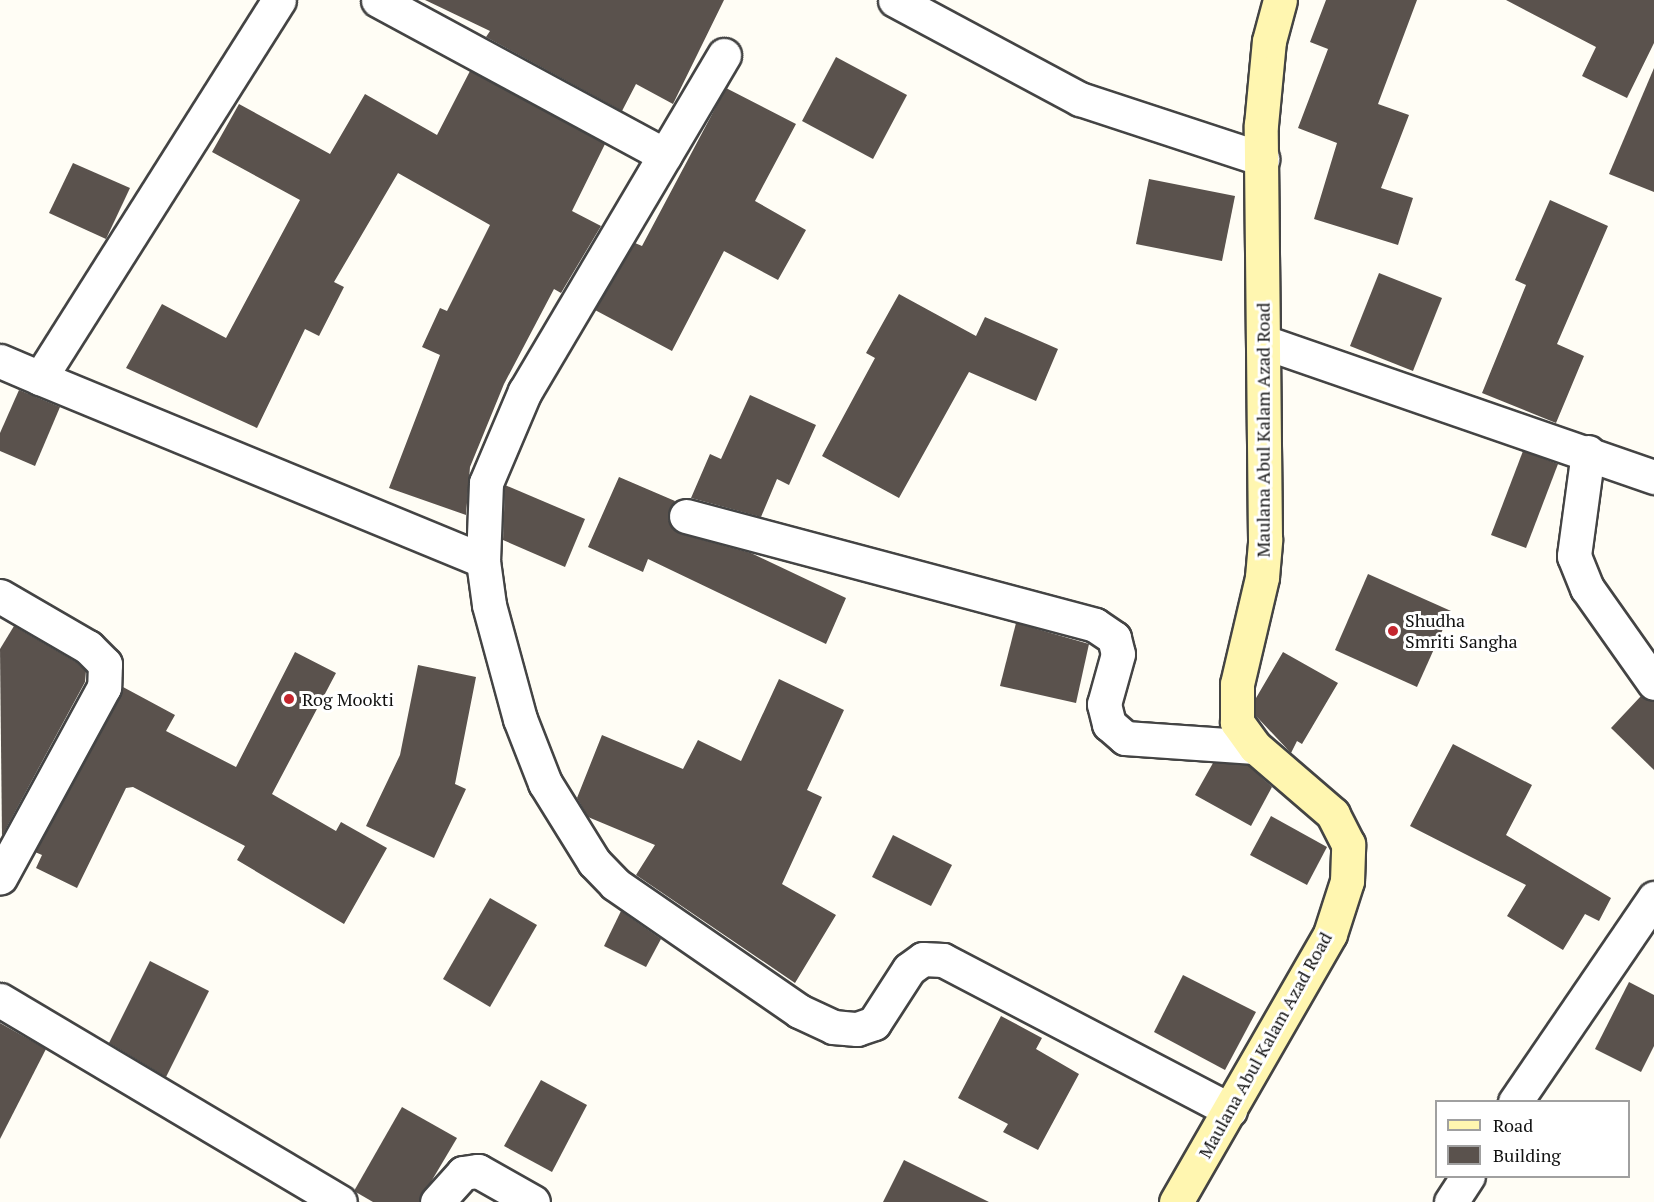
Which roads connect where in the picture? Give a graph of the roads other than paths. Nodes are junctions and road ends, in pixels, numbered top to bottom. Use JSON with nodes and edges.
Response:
{"nodes":[{"id":1,"x":279,"y":0,"type":"edge"},
{"id":2,"x":378,"y":0,"type":"edge"},
{"id":3,"x":895,"y":0,"type":"edge"},
{"id":4,"x":1280,"y":0,"type":"edge"},
{"id":5,"x":724,"y":55,"type":"dead end"},
{"id":6,"x":665,"y":155,"type":"junction"},
{"id":7,"x":1262,"y":159,"type":"junction"},
{"id":8,"x":1264,"y":342,"type":"junction"},
{"id":9,"x":0,"y":361,"type":"edge"},
{"id":10,"x":40,"y":378,"type":"junction"},
{"id":11,"x":1588,"y":452,"type":"junction"},
{"id":12,"x":1654,"y":477,"type":"edge"},
{"id":13,"x":686,"y":516,"type":"dead end"},
{"id":14,"x":483,"y":561,"type":"junction"},
{"id":15,"x":0,"y":597,"type":"edge"},
{"id":16,"x":1654,"y":683,"type":"edge"},
{"id":17,"x":1255,"y":747,"type":"junction"},
{"id":18,"x":3,"y":867,"type":"edge"},
{"id":19,"x":1654,"y":898,"type":"edge"},
{"id":20,"x":0,"y":1000,"type":"edge"},
{"id":21,"x":1516,"y":1100,"type":"edge"},
{"id":22,"x":1230,"y":1110,"type":"junction"},
{"id":23,"x":1467,"y":1178,"type":"edge"},
{"id":24,"x":340,"y":1202,"type":"edge"},
{"id":25,"x":437,"y":1202,"type":"edge"},
{"id":26,"x":533,"y":1202,"type":"edge"},
{"id":27,"x":1176,"y":1202,"type":"edge"},
{"id":28,"x":1451,"y":1202,"type":"edge"}],
"edges":[{"from":1,"to":10,"type":"street"},
{"from":2,"to":6,"type":"street"},
{"from":3,"to":7,"type":"street"},
{"from":4,"to":7,"type":"street","name":"Maulana Abul Kalam Azad Road"},
{"from":5,"to":6,"type":"street"},
{"from":6,"to":14,"type":"street"},
{"from":7,"to":8,"type":"street","name":"Maulana Abul Kalam Azad Road"},
{"from":8,"to":11,"type":"street"},
{"from":8,"to":17,"type":"street","name":"Maulana Abul Kalam Azad Road"},
{"from":9,"to":10,"type":"street"},
{"from":10,"to":14,"type":"street"},
{"from":11,"to":12,"type":"street"},
{"from":11,"to":16,"type":"street"},
{"from":13,"to":17,"type":"street"},
{"from":14,"to":22,"type":"street"},
{"from":15,"to":18,"type":"street"},
{"from":17,"to":22,"type":"street","name":"Maulana Abul Kalam Azad Road"},
{"from":19,"to":21,"type":"street"},
{"from":20,"to":24,"type":"street"},
{"from":22,"to":27,"type":"street","name":"Maulana Abul Kalam Azad Road"},
{"from":23,"to":28,"type":"street"},
{"from":25,"to":26,"type":"street"}]}
